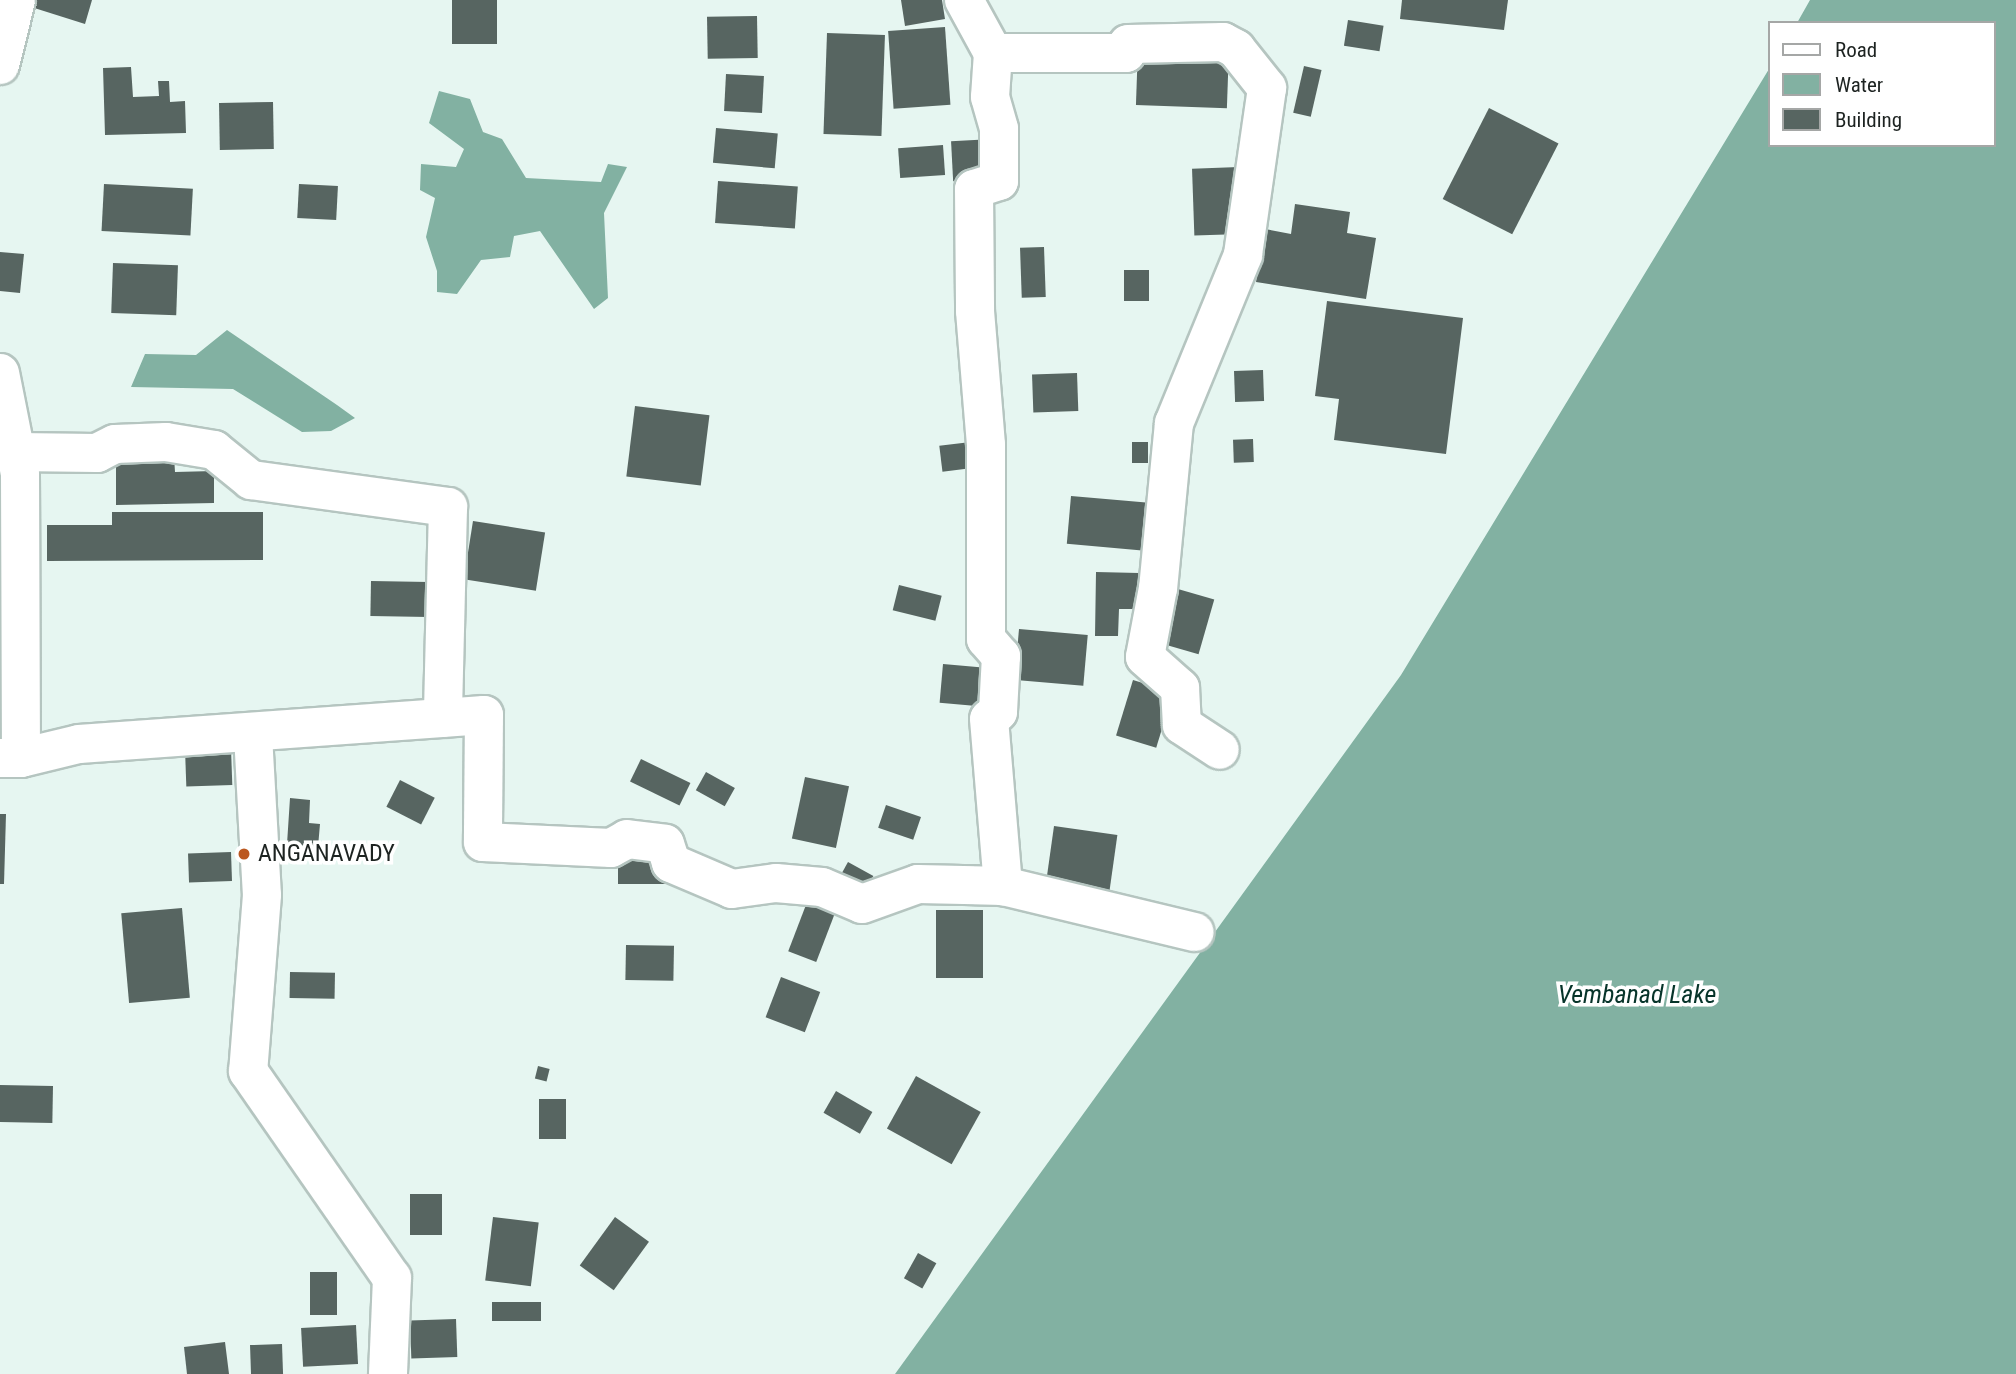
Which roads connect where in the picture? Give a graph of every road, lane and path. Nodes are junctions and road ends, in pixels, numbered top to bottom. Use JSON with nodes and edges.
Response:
{"nodes":[{"id":1,"x":16,"y":0,"type":"edge"},
{"id":2,"x":964,"y":0,"type":"edge"},
{"id":3,"x":1,"y":51,"type":"edge"},
{"id":4,"x":993,"y":53,"type":"junction"},
{"id":5,"x":0,"y":373,"type":"edge"},
{"id":6,"x":16,"y":452,"type":"junction"},
{"id":7,"x":443,"y":718,"type":"junction"},
{"id":8,"x":253,"y":735,"type":"junction"},
{"id":9,"x":1220,"y":750,"type":"dead end"},
{"id":10,"x":11,"y":758,"type":"edge"},
{"id":11,"x":1003,"y":886,"type":"junction"},
{"id":12,"x":1195,"y":932,"type":"dead end"},
{"id":13,"x":388,"y":1374,"type":"edge"}],
"edges":[{"from":1,"to":3,"type":"street"},
{"from":2,"to":4,"type":"street"},
{"from":4,"to":9,"type":"street"},
{"from":4,"to":11,"type":"street"},
{"from":5,"to":6,"type":"street"},
{"from":6,"to":7,"type":"street"},
{"from":6,"to":10,"type":"street"},
{"from":7,"to":8,"type":"street"},
{"from":7,"to":11,"type":"street"},
{"from":8,"to":10,"type":"street"},
{"from":8,"to":13,"type":"street"},
{"from":11,"to":12,"type":"street"}]}
